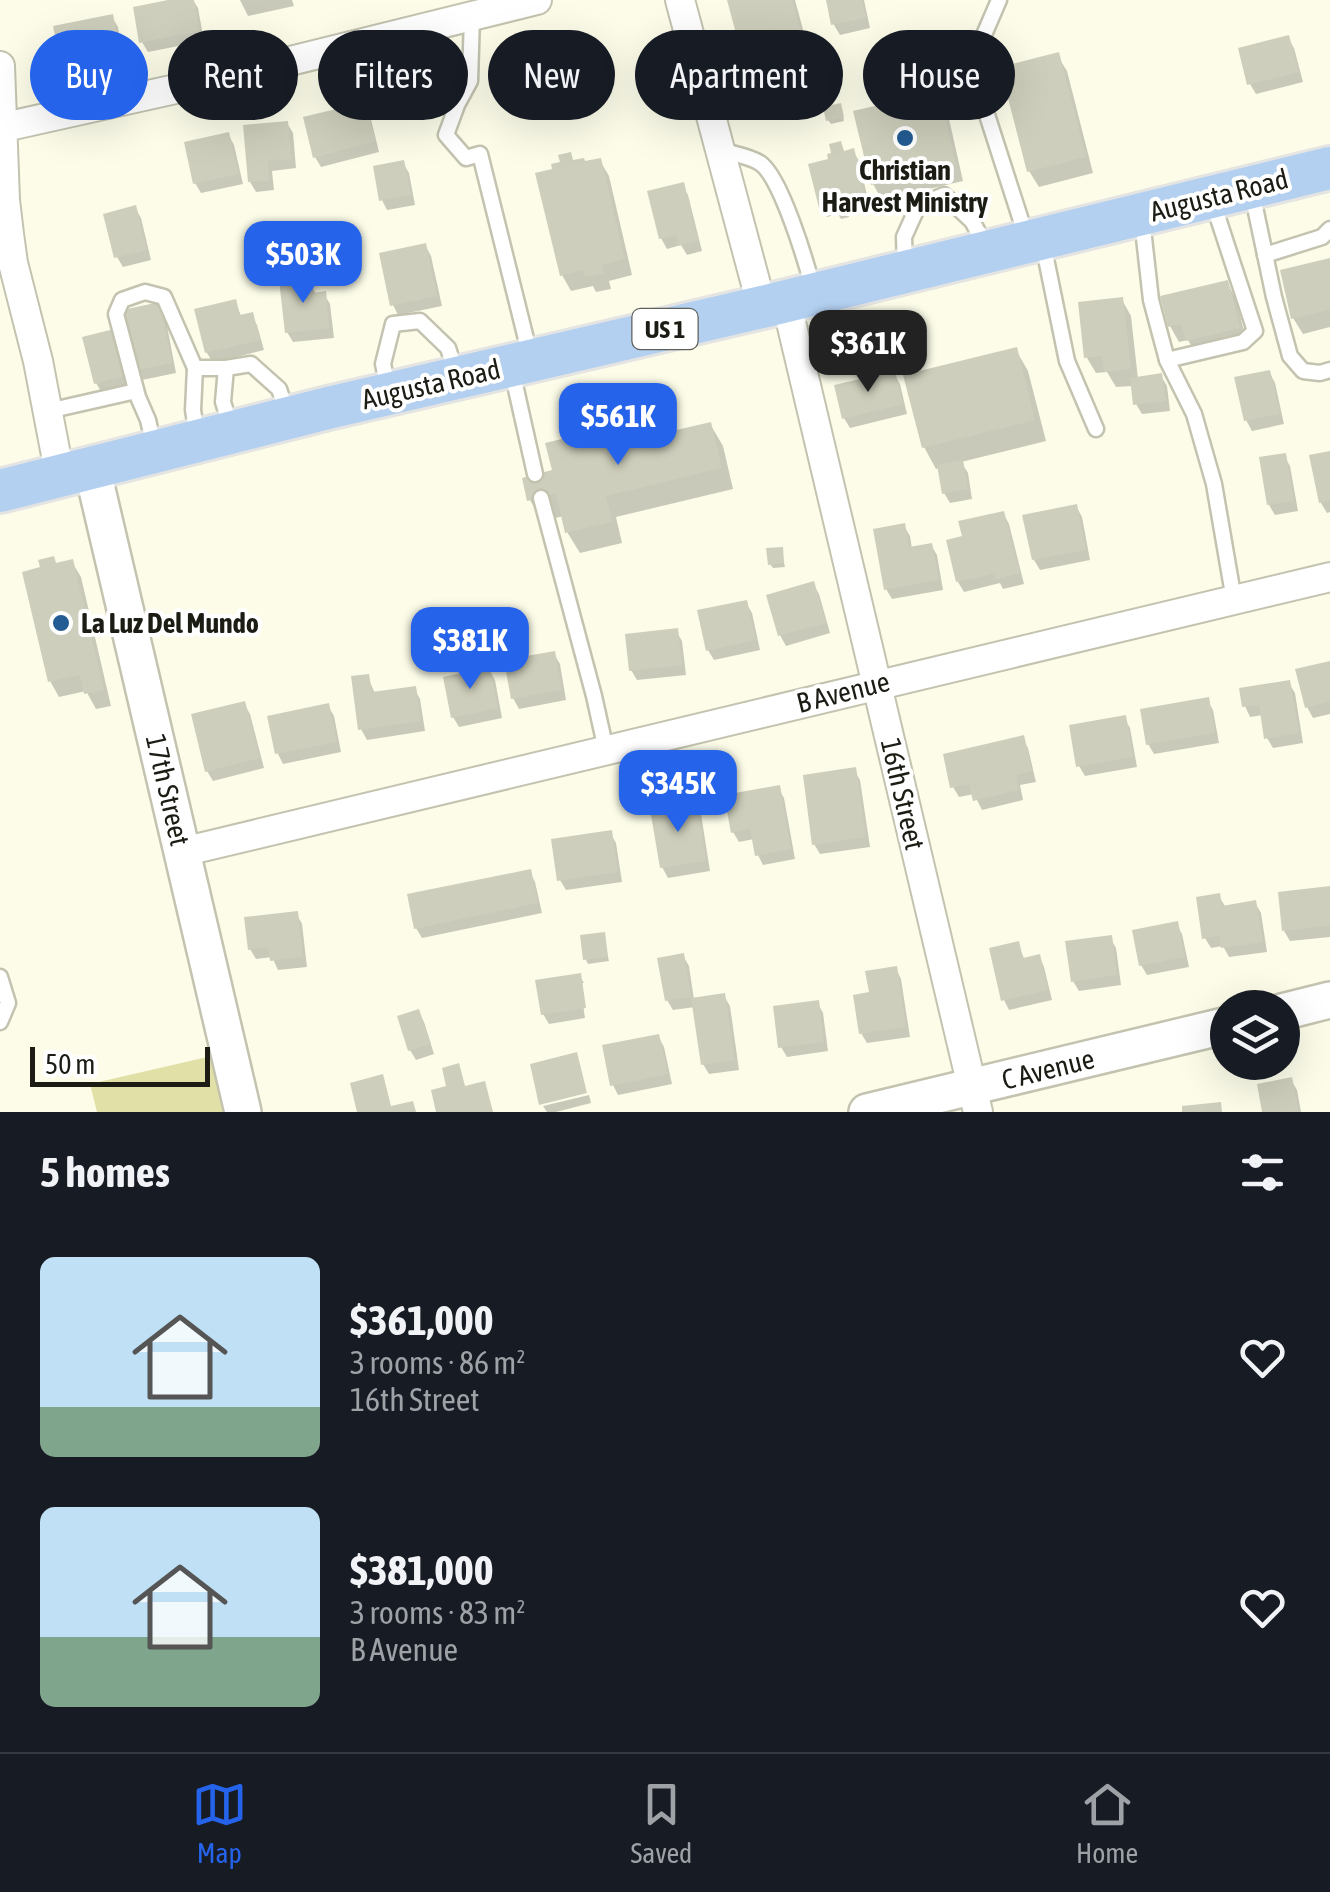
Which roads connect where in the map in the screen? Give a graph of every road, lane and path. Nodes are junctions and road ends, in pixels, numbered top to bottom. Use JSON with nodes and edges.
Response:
{"nodes":[{"id":1,"x":536,"y":0,"type":"edge"},
{"id":2,"x":680,"y":0,"type":"edge"},
{"id":3,"x":999,"y":0,"type":"edge"},
{"id":4,"x":472,"y":16,"type":"junction"},
{"id":5,"x":0,"y":66,"type":"edge"},
{"id":6,"x":2,"y":128,"type":"edge"},
{"id":7,"x":720,"y":149,"type":"junction"},
{"id":8,"x":1327,"y":173,"type":"edge"},
{"id":9,"x":1231,"y":192,"type":"junction"},
{"id":10,"x":1141,"y":214,"type":"junction"},
{"id":11,"x":1330,"y":228,"type":"edge"},
{"id":12,"x":1020,"y":244,"type":"junction"},
{"id":13,"x":1265,"y":255,"type":"junction"},
{"id":14,"x":905,"y":272,"type":"junction"},
{"id":15,"x":787,"y":300,"type":"junction"},
{"id":16,"x":1167,"y":360,"type":"junction"},
{"id":17,"x":521,"y":363,"type":"junction"},
{"id":18,"x":194,"y":368,"type":"junction"},
{"id":19,"x":226,"y":368,"type":"junction"},
{"id":20,"x":1330,"y":370,"type":"edge"},
{"id":21,"x":458,"y":378,"type":"junction"},
{"id":22,"x":136,"y":391,"type":"junction"},
{"id":23,"x":389,"y":394,"type":"junction"},
{"id":24,"x":48,"y":411,"type":"junction"},
{"id":25,"x":289,"y":418,"type":"junction"},
{"id":26,"x":1096,"y":429,"type":"dead end"},
{"id":27,"x":216,"y":438,"type":"junction"},
{"id":28,"x":156,"y":453,"type":"junction"},
{"id":29,"x":76,"y":472,"type":"junction"},
{"id":30,"x":535,"y":474,"type":"dead end"},
{"id":31,"x":0,"y":490,"type":"edge"},
{"id":32,"x":541,"y":498,"type":"dead end"},
{"id":33,"x":1330,"y":577,"type":"edge"},
{"id":34,"x":1234,"y":600,"type":"junction"},
{"id":35,"x":876,"y":684,"type":"junction"},
{"id":36,"x":606,"y":750,"type":"junction"},
{"id":37,"x":182,"y":852,"type":"junction"},
{"id":38,"x":0,"y":977,"type":"edge"},
{"id":39,"x":1330,"y":1000,"type":"edge"},
{"id":40,"x":1300,"y":1008,"type":"edge"},
{"id":41,"x":0,"y":1022,"type":"edge"},
{"id":42,"x":1210,"y":1030,"type":"edge"},
{"id":43,"x":975,"y":1100,"type":"edge"},
{"id":44,"x":243,"y":1112,"type":"edge"},
{"id":45,"x":867,"y":1112,"type":"edge"}],
"edges":[{"from":1,"to":4,"type":"street"},
{"from":2,"to":7,"type":"street","name":"16th Street"},
{"from":3,"to":12,"type":"lane"},
{"from":4,"to":6,"type":"street"},
{"from":4,"to":17,"type":"lane"},
{"from":5,"to":6,"type":"street"},
{"from":6,"to":24,"type":"street"},
{"from":7,"to":15,"type":"street","name":"16th Street"},
{"from":7,"to":15,"type":"lane"},
{"from":8,"to":9,"type":"main road","name":"Augusta Road","number":"US 1"},
{"from":9,"to":10,"type":"main road","name":"Augusta Road","number":"US 1"},
{"from":9,"to":13,"type":"lane"},
{"from":9,"to":16,"type":"lane"},
{"from":10,"to":12,"type":"main road","name":"Augusta Road","number":"US 1"},
{"from":10,"to":16,"type":"lane"},
{"from":11,"to":13,"type":"lane"},
{"from":12,"to":14,"type":"main road","name":"Augusta Road","number":"US 1"},
{"from":12,"to":14,"type":"lane"},
{"from":12,"to":26,"type":"lane"},
{"from":13,"to":20,"type":"lane"},
{"from":14,"to":15,"type":"main road","name":"Augusta Road","number":"US 1"},
{"from":15,"to":17,"type":"main road","name":"Augusta Road","number":"US 1"},
{"from":15,"to":35,"type":"street","name":"16th Street"},
{"from":16,"to":34,"type":"lane"},
{"from":17,"to":21,"type":"main road","name":"Augusta Road","number":"US 1"},
{"from":17,"to":30,"type":"lane"},
{"from":18,"to":19,"type":"lane"},
{"from":18,"to":22,"type":"lane"},
{"from":18,"to":27,"type":"lane"},
{"from":19,"to":25,"type":"lane"},
{"from":19,"to":27,"type":"lane"},
{"from":21,"to":23,"type":"main road","name":"Augusta Road","number":"US 1"},
{"from":21,"to":23,"type":"lane"},
{"from":22,"to":24,"type":"lane"},
{"from":22,"to":28,"type":"lane"},
{"from":23,"to":25,"type":"main road","name":"Augusta Road","number":"US 1"},
{"from":24,"to":29,"type":"street"},
{"from":25,"to":27,"type":"main road","name":"Augusta Road","number":"US 1"},
{"from":27,"to":28,"type":"main road","name":"Augusta Road","number":"US 1"},
{"from":28,"to":29,"type":"main road","name":"Augusta Road","number":"US 1"},
{"from":29,"to":31,"type":"main road","name":"Augusta Road","number":"US 1"},
{"from":29,"to":37,"type":"street","name":"17th Street"},
{"from":32,"to":36,"type":"lane"},
{"from":33,"to":34,"type":"street","name":"B Avenue"},
{"from":34,"to":35,"type":"street","name":"B Avenue"},
{"from":35,"to":36,"type":"street","name":"B Avenue"},
{"from":35,"to":43,"type":"street","name":"16th Street"},
{"from":36,"to":37,"type":"street","name":"B Avenue"},
{"from":37,"to":44,"type":"street","name":"17th Street"},
{"from":38,"to":41,"type":"lane"},
{"from":39,"to":40,"type":"street"},
{"from":42,"to":43,"type":"street","name":"C Avenue"},
{"from":43,"to":45,"type":"street","name":"C Avenue"}]}
